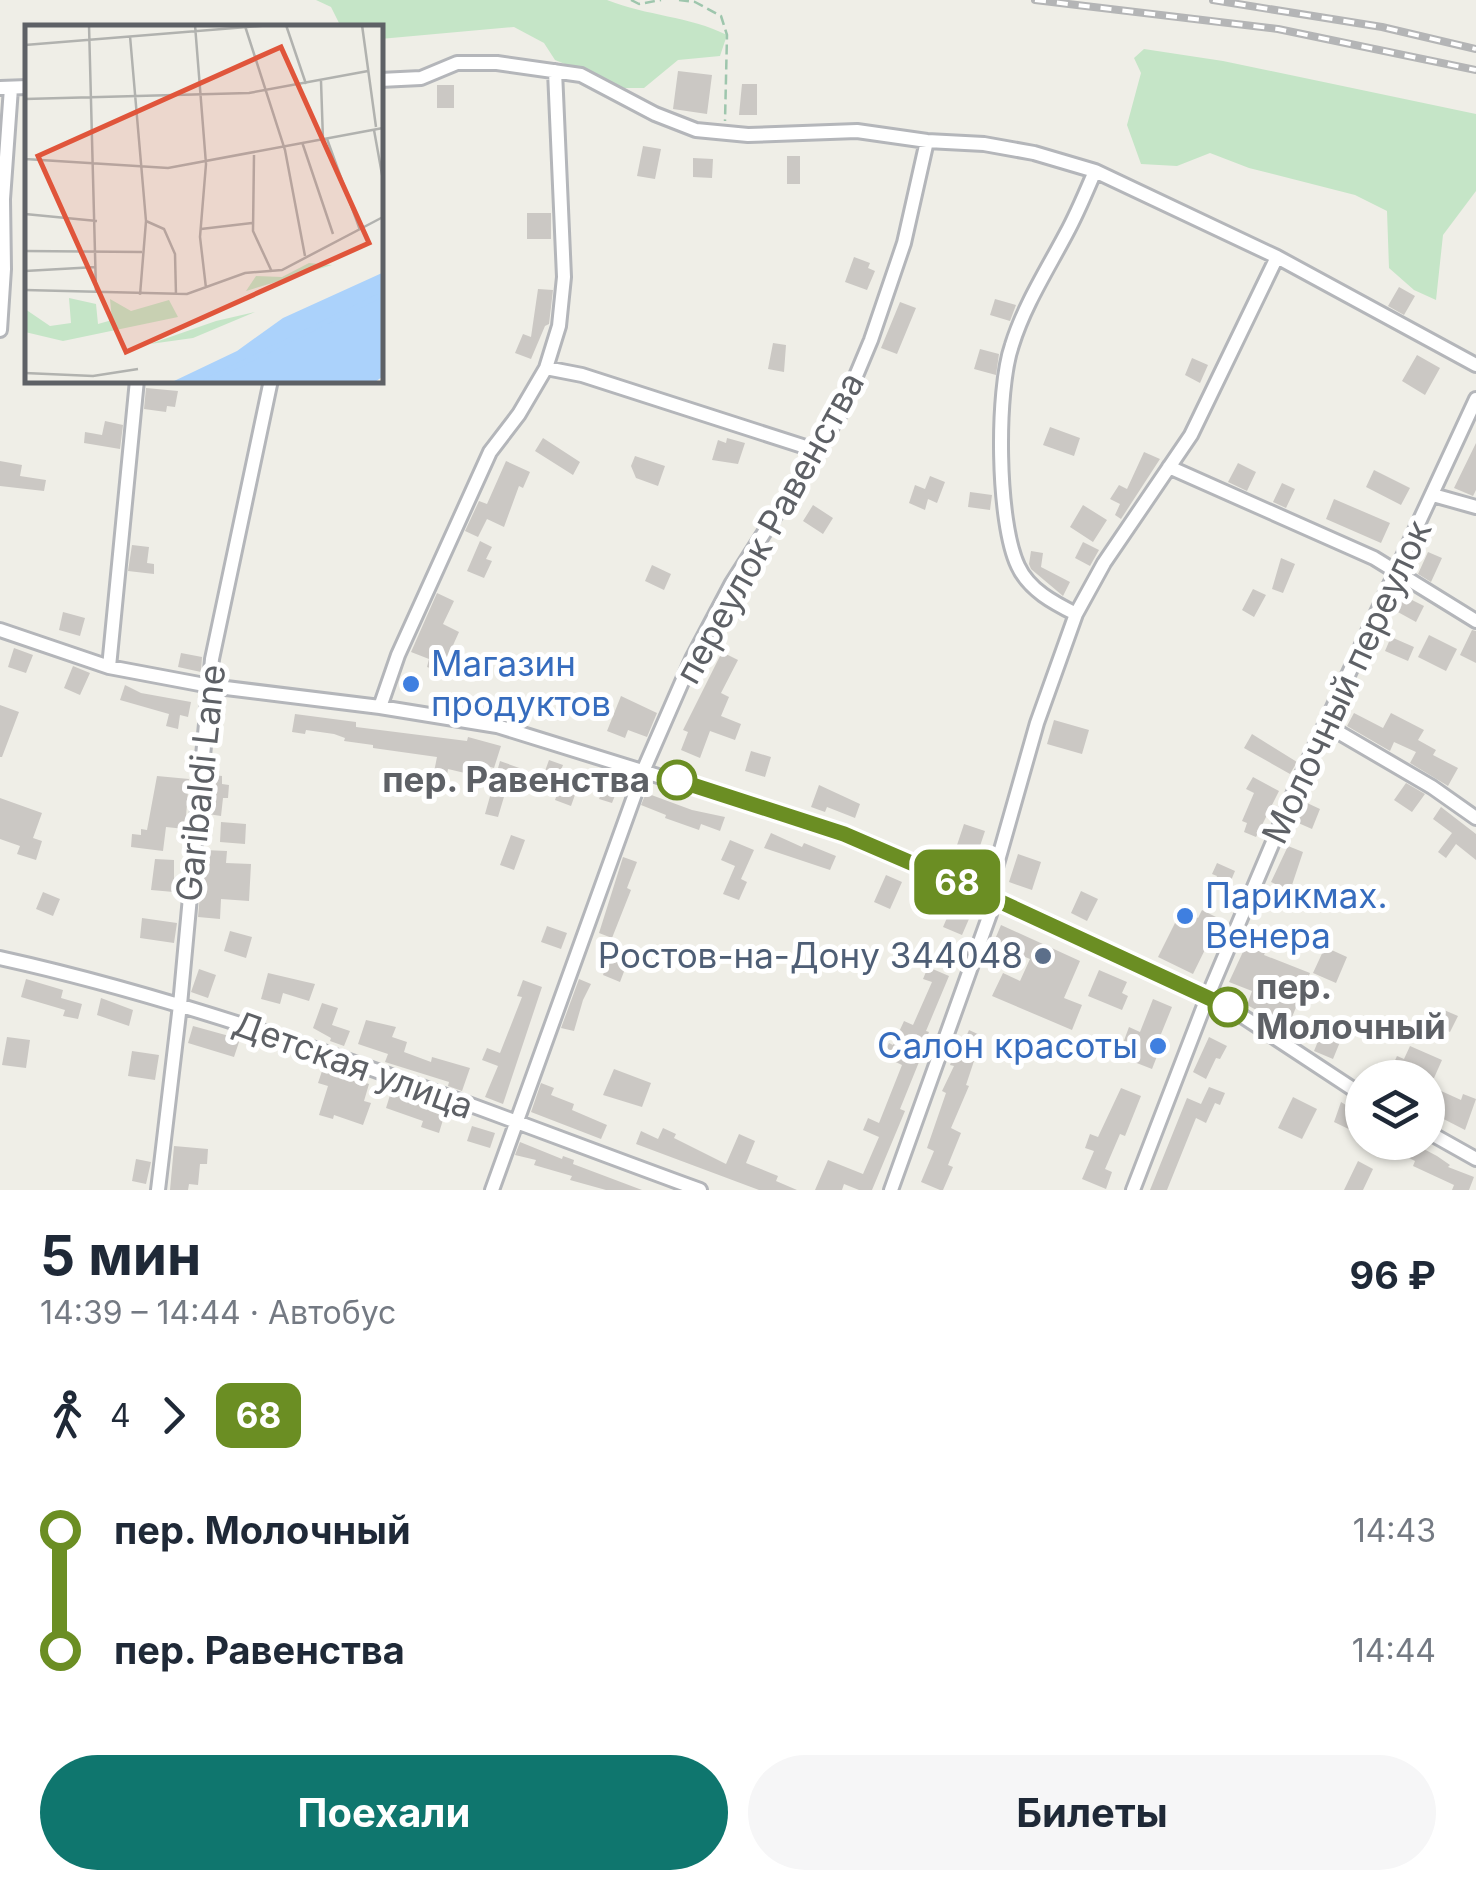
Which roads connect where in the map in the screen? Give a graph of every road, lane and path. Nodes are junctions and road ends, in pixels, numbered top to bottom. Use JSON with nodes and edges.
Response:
{"nodes":[{"id":1,"x":631,"y":0,"type":"edge"},
{"id":2,"x":661,"y":0,"type":"edge"},
{"id":3,"x":679,"y":0,"type":"edge"},
{"id":4,"x":555,"y":72,"type":"junction"},
{"id":5,"x":382,"y":80,"type":"edge"},
{"id":6,"x":6,"y":88,"type":"edge"},
{"id":7,"x":725,"y":133,"type":"junction"},
{"id":8,"x":927,"y":141,"type":"junction"},
{"id":9,"x":1095,"y":171,"type":"junction"},
{"id":10,"x":1277,"y":257,"type":"junction"},
{"id":11,"x":0,"y":330,"type":"edge"},
{"id":12,"x":1476,"y":365,"type":"edge"},
{"id":13,"x":546,"y":368,"type":"junction"},
{"id":14,"x":137,"y":382,"type":"edge"},
{"id":15,"x":271,"y":382,"type":"edge"},
{"id":16,"x":1476,"y":399,"type":"edge"},
{"id":17,"x":818,"y":451,"type":"junction"},
{"id":18,"x":1169,"y":466,"type":"junction"},
{"id":19,"x":1433,"y":495,"type":"junction"},
{"id":20,"x":1476,"y":507,"type":"edge"},
{"id":21,"x":1397,"y":574,"type":"junction"},
{"id":22,"x":1076,"y":614,"type":"junction"},
{"id":23,"x":1476,"y":621,"type":"edge"},
{"id":24,"x":0,"y":630,"type":"edge"},
{"id":25,"x":109,"y":667,"type":"junction"},
{"id":26,"x":210,"y":686,"type":"junction"},
{"id":27,"x":380,"y":707,"type":"junction"},
{"id":28,"x":1326,"y":724,"type":"junction"},
{"id":29,"x":644,"y":769,"type":"junction"},
{"id":30,"x":1476,"y":818,"type":"edge"},
{"id":31,"x":988,"y":896,"type":"junction"},
{"id":32,"x":0,"y":958,"type":"edge"},
{"id":33,"x":1206,"y":998,"type":"junction"},
{"id":34,"x":180,"y":1005,"type":"junction"},
{"id":35,"x":1345,"y":1085,"type":"edge"},
{"id":36,"x":515,"y":1123,"type":"junction"},
{"id":37,"x":1445,"y":1142,"type":"edge"},
{"id":38,"x":1476,"y":1160,"type":"edge"},
{"id":39,"x":158,"y":1190,"type":"edge"},
{"id":40,"x":492,"y":1190,"type":"edge"},
{"id":41,"x":700,"y":1190,"type":"edge"},
{"id":42,"x":891,"y":1190,"type":"edge"},
{"id":43,"x":1134,"y":1190,"type":"edge"}],
"edges":[{"from":1,"to":2,"type":"path"},
{"from":3,"to":7,"type":"path"},
{"from":4,"to":5,"type":"street"},
{"from":4,"to":7,"type":"street"},
{"from":4,"to":13,"type":"street"},
{"from":6,"to":11,"type":"street"},
{"from":7,"to":8,"type":"street"},
{"from":8,"to":9,"type":"street"},
{"from":8,"to":17,"type":"street","name":"переулок Равенства"},
{"from":9,"to":10,"type":"street"},
{"from":9,"to":22,"type":"street"},
{"from":10,"to":12,"type":"street"},
{"from":10,"to":18,"type":"street"},
{"from":13,"to":17,"type":"street"},
{"from":13,"to":27,"type":"street"},
{"from":14,"to":25,"type":"street"},
{"from":15,"to":26,"type":"street","name":"Garibaldi Lane"},
{"from":16,"to":19,"type":"street","name":"Молочный переулок"},
{"from":17,"to":29,"type":"street","name":"переулок Равенства"},
{"from":18,"to":21,"type":"street"},
{"from":18,"to":22,"type":"street"},
{"from":19,"to":20,"type":"street"},
{"from":19,"to":21,"type":"street","name":"Молочный переулок"},
{"from":21,"to":23,"type":"street"},
{"from":21,"to":28,"type":"street","name":"Молочный переулок"},
{"from":22,"to":31,"type":"street"},
{"from":24,"to":25,"type":"street"},
{"from":25,"to":26,"type":"street"},
{"from":26,"to":27,"type":"street"},
{"from":26,"to":34,"type":"street","name":"Garibaldi Lane"},
{"from":27,"to":29,"type":"street"},
{"from":28,"to":30,"type":"street"},
{"from":28,"to":33,"type":"street","name":"Молочный переулок"},
{"from":29,"to":31,"type":"street"},
{"from":29,"to":36,"type":"street","name":"переулок Равенства"},
{"from":31,"to":33,"type":"street"},
{"from":31,"to":42,"type":"street"},
{"from":32,"to":34,"type":"street","name":"Детская улица"},
{"from":33,"to":35,"type":"street"},
{"from":33,"to":43,"type":"street","name":"Молочный переулок"},
{"from":34,"to":36,"type":"street","name":"Детская улица"},
{"from":34,"to":39,"type":"street","name":"Garibaldi Lane"},
{"from":36,"to":40,"type":"street","name":"переулок Равенства"},
{"from":36,"to":41,"type":"street","name":"Детская улица"},
{"from":37,"to":38,"type":"street"}]}
